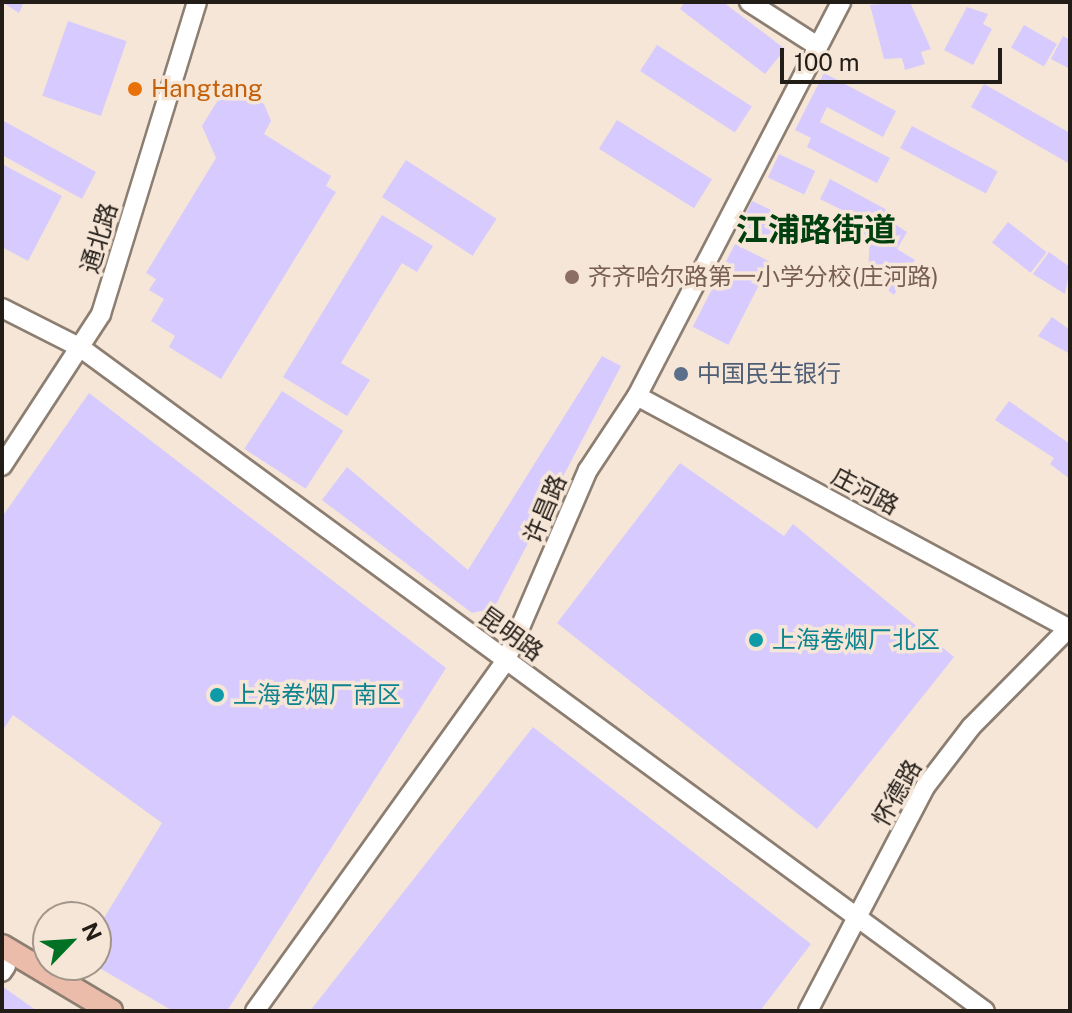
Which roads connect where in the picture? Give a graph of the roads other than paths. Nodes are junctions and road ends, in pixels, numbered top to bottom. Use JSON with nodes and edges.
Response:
{"nodes":[{"id":1,"x":197,"y":2,"type":"edge"},
{"id":2,"x":749,"y":2,"type":"edge"},
{"id":3,"x":841,"y":2,"type":"edge"},
{"id":4,"x":816,"y":45,"type":"junction"},
{"id":5,"x":2,"y":308,"type":"edge"},
{"id":6,"x":81,"y":348,"type":"junction"},
{"id":7,"x":637,"y":396,"type":"junction"},
{"id":8,"x":2,"y":466,"type":"edge"},
{"id":9,"x":1069,"y":628,"type":"edge"},
{"id":10,"x":506,"y":660,"type":"junction"},
{"id":11,"x":857,"y":914,"type":"junction"},
{"id":12,"x":3,"y":962,"type":"edge"},
{"id":13,"x":82,"y":1011,"type":"edge"},
{"id":14,"x":111,"y":1011,"type":"edge"},
{"id":15,"x":255,"y":1011,"type":"edge"},
{"id":16,"x":808,"y":1011,"type":"edge"},
{"id":17,"x":985,"y":1011,"type":"edge"}],
"edges":[{"from":1,"to":6,"type":"street","name":"通北路"},
{"from":2,"to":4,"type":"street"},
{"from":3,"to":4,"type":"street","name":"许昌路"},
{"from":4,"to":7,"type":"street","name":"许昌路"},
{"from":5,"to":6,"type":"street","name":"昆明路"},
{"from":6,"to":8,"type":"street","name":"通北路"},
{"from":6,"to":10,"type":"street","name":"昆明路"},
{"from":7,"to":9,"type":"street","name":"庄河路"},
{"from":7,"to":10,"type":"street","name":"许昌路"},
{"from":9,"to":11,"type":"street","name":"怀德路"},
{"from":10,"to":11,"type":"street","name":"昆明路"},
{"from":10,"to":15,"type":"street","name":"许昌路"},
{"from":11,"to":16,"type":"street","name":"怀德路"},
{"from":11,"to":17,"type":"street","name":"昆明路"},
{"from":12,"to":13,"type":"main road"},
{"from":12,"to":14,"type":"main road"}]}
